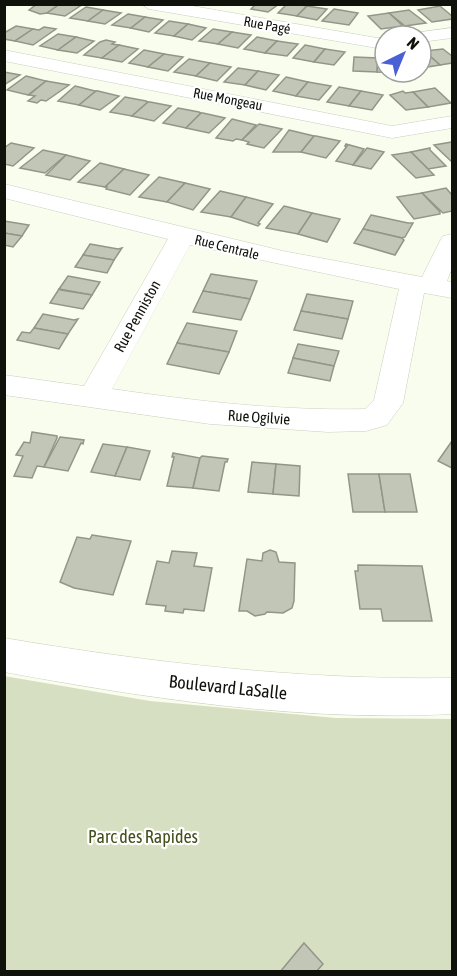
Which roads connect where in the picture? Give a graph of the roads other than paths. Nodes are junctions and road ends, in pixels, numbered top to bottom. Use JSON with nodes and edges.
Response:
{"nodes":[{"id":1,"x":149,"y":4,"type":"edge"},
{"id":2,"x":453,"y":33,"type":"edge"},
{"id":3,"x":433,"y":36,"type":"edge"},
{"id":4,"x":373,"y":42,"type":"edge"},
{"id":5,"x":4,"y":55,"type":"edge"},
{"id":6,"x":453,"y":122,"type":"edge"},
{"id":7,"x":4,"y":191,"type":"edge"},
{"id":8,"x":183,"y":236,"type":"junction"},
{"id":9,"x":453,"y":241,"type":"edge"},
{"id":10,"x":432,"y":287,"type":"edge"},
{"id":11,"x":4,"y":385,"type":"edge"},
{"id":12,"x":93,"y":397,"type":"junction"},
{"id":13,"x":4,"y":655,"type":"edge"},
{"id":14,"x":453,"y":696,"type":"edge"}],
"edges":[{"from":1,"to":4,"type":"street","name":"Rue Pagé"},
{"from":2,"to":3,"type":"street"},
{"from":5,"to":6,"type":"street","name":"Rue Mongeau"},
{"from":7,"to":8,"type":"street","name":"Rue Centrale"},
{"from":8,"to":10,"type":"street","name":"Rue Centrale"},
{"from":8,"to":12,"type":"street","name":"Rue Penniston"},
{"from":9,"to":10,"type":"street","name":"Rue Ogilvie"},
{"from":10,"to":12,"type":"street","name":"Rue Ogilvie"},
{"from":11,"to":12,"type":"street","name":"Rue Ogilvie"},
{"from":13,"to":14,"type":"street","name":"Boulevard LaSalle"}]}
